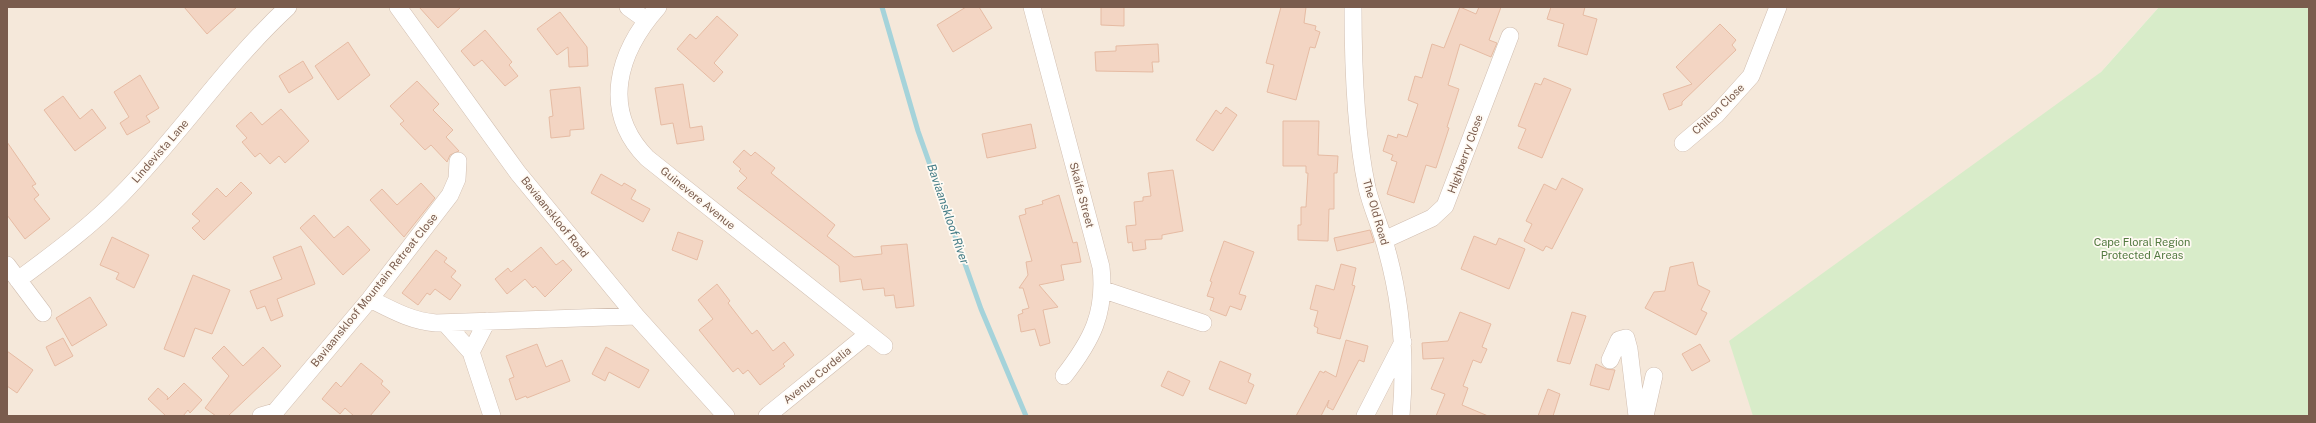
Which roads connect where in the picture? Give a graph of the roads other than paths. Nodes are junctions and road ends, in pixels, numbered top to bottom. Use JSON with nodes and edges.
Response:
{"nodes":[{"id":1,"x":288,"y":7,"type":"edge"},
{"id":2,"x":398,"y":7,"type":"edge"},
{"id":3,"x":628,"y":7,"type":"edge"},
{"id":4,"x":658,"y":7,"type":"edge"},
{"id":5,"x":1032,"y":7,"type":"edge"},
{"id":6,"x":1353,"y":7,"type":"edge"},
{"id":7,"x":1778,"y":7,"type":"edge"},
{"id":8,"x":646,"y":20,"type":"junction"},
{"id":9,"x":1510,"y":36,"type":"dead end"},
{"id":10,"x":1683,"y":143,"type":"dead end"},
{"id":11,"x":458,"y":161,"type":"dead end"},
{"id":12,"x":1384,"y":240,"type":"junction"},
{"id":13,"x":7,"y":265,"type":"edge"},
{"id":14,"x":18,"y":280,"type":"junction"},
{"id":15,"x":1104,"y":290,"type":"junction"},
{"id":16,"x":370,"y":299,"type":"junction"},
{"id":17,"x":43,"y":313,"type":"dead end"},
{"id":18,"x":636,"y":316,"type":"junction"},
{"id":19,"x":487,"y":321,"type":"junction"},
{"id":20,"x":444,"y":323,"type":"junction"},
{"id":21,"x":1203,"y":323,"type":"dead end"},
{"id":22,"x":868,"y":334,"type":"junction"},
{"id":23,"x":1403,"y":342,"type":"junction"},
{"id":24,"x":884,"y":346,"type":"dead end"},
{"id":25,"x":471,"y":352,"type":"junction"},
{"id":26,"x":1610,"y":360,"type":"dead end"},
{"id":27,"x":1064,"y":376,"type":"dead end"},
{"id":28,"x":1654,"y":376,"type":"dead end"},
{"id":29,"x":271,"y":415,"type":"edge"},
{"id":30,"x":492,"y":416,"type":"edge"},
{"id":31,"x":726,"y":416,"type":"edge"},
{"id":32,"x":767,"y":416,"type":"edge"},
{"id":33,"x":1365,"y":416,"type":"edge"},
{"id":34,"x":1401,"y":416,"type":"edge"},
{"id":35,"x":1637,"y":416,"type":"edge"},
{"id":36,"x":1645,"y":416,"type":"edge"}],
"edges":[{"from":1,"to":14,"type":"street","name":"Lindevista Lane"},
{"from":2,"to":18,"type":"street","name":"Baviaanskloof Road"},
{"from":3,"to":8,"type":"street"},
{"from":4,"to":8,"type":"street","name":"Guinevere Avenue"},
{"from":5,"to":15,"type":"street","name":"Skaife Street"},
{"from":6,"to":12,"type":"street","name":"The Old Road"},
{"from":7,"to":10,"type":"street","name":"Chilton Close"},
{"from":8,"to":22,"type":"street","name":"Guinevere Avenue"},
{"from":9,"to":12,"type":"street","name":"Highberry Close"},
{"from":11,"to":16,"type":"street","name":"Baviaanskloof Mountain Retreat Close"},
{"from":12,"to":23,"type":"street","name":"The Old Road"},
{"from":13,"to":14,"type":"street"},
{"from":14,"to":17,"type":"street"},
{"from":15,"to":21,"type":"street"},
{"from":15,"to":27,"type":"street","name":"Skaife Street"},
{"from":16,"to":20,"type":"street"},
{"from":16,"to":29,"type":"street","name":"Baviaanskloof Mountain Retreat Close"},
{"from":18,"to":19,"type":"street"},
{"from":18,"to":31,"type":"street","name":"Baviaanskloof Road"},
{"from":19,"to":20,"type":"street"},
{"from":19,"to":25,"type":"street"},
{"from":20,"to":25,"type":"street"},
{"from":22,"to":24,"type":"street","name":"Guinevere Avenue"},
{"from":22,"to":32,"type":"street","name":"Avenue Cordelia"},
{"from":23,"to":33,"type":"street"},
{"from":23,"to":34,"type":"street","name":"The Old Road"},
{"from":25,"to":30,"type":"street"},
{"from":26,"to":35,"type":"street"},
{"from":28,"to":36,"type":"street"}]}
